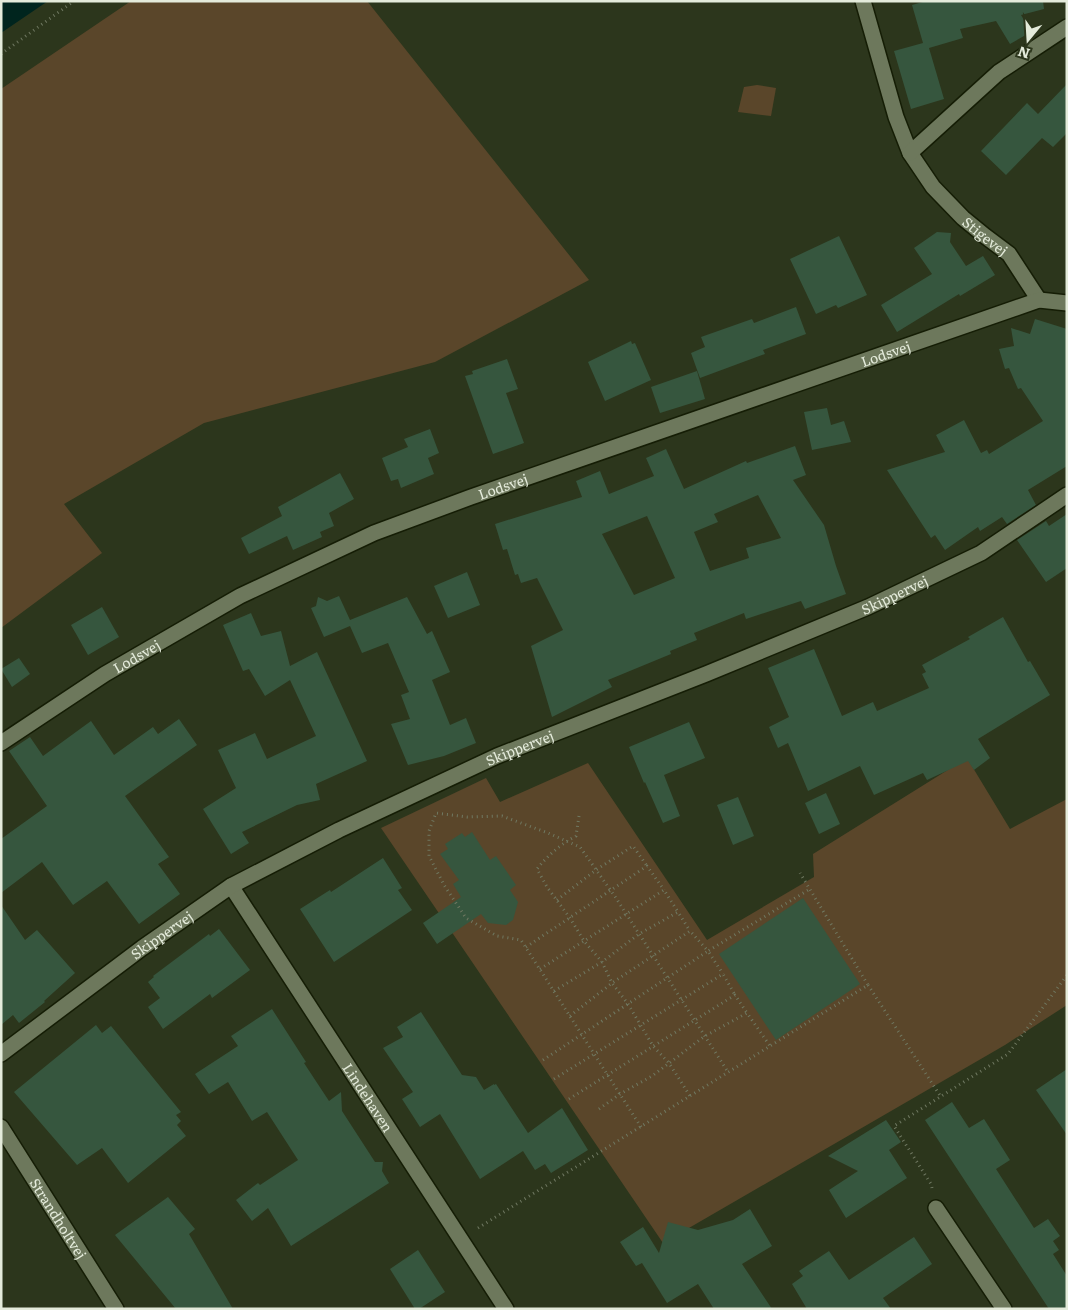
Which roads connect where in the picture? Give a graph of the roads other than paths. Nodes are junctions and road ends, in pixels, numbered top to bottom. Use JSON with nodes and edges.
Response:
{"nodes":[{"id":1,"x":863,"y":1,"type":"edge"},
{"id":2,"x":1067,"y":27,"type":"edge"},
{"id":3,"x":910,"y":154,"type":"junction"},
{"id":4,"x":1039,"y":300,"type":"junction"},
{"id":5,"x":1067,"y":303,"type":"edge"},
{"id":6,"x":1067,"y":495,"type":"edge"},
{"id":7,"x":1,"y":743,"type":"edge"},
{"id":8,"x":231,"y":886,"type":"junction"},
{"id":9,"x":1,"y":1054,"type":"edge"},
{"id":10,"x":1,"y":1127,"type":"edge"},
{"id":11,"x":936,"y":1208,"type":"road end"},
{"id":12,"x":116,"y":1309,"type":"edge"},
{"id":13,"x":506,"y":1309,"type":"edge"},
{"id":14,"x":1004,"y":1309,"type":"edge"}],
"edges":[{"from":1,"to":3,"type":"street","name":"Stigevej"},
{"from":2,"to":3,"type":"street"},
{"from":3,"to":4,"type":"street","name":"Stigevej"},
{"from":4,"to":5,"type":"street"},
{"from":4,"to":7,"type":"street","name":"Lodsvej"},
{"from":6,"to":8,"type":"street","name":"Skippervej"},
{"from":8,"to":9,"type":"street","name":"Skippervej"},
{"from":8,"to":13,"type":"street","name":"Lindehaven"},
{"from":10,"to":12,"type":"street","name":"Strandholtvej"},
{"from":11,"to":14,"type":"street"}]}
